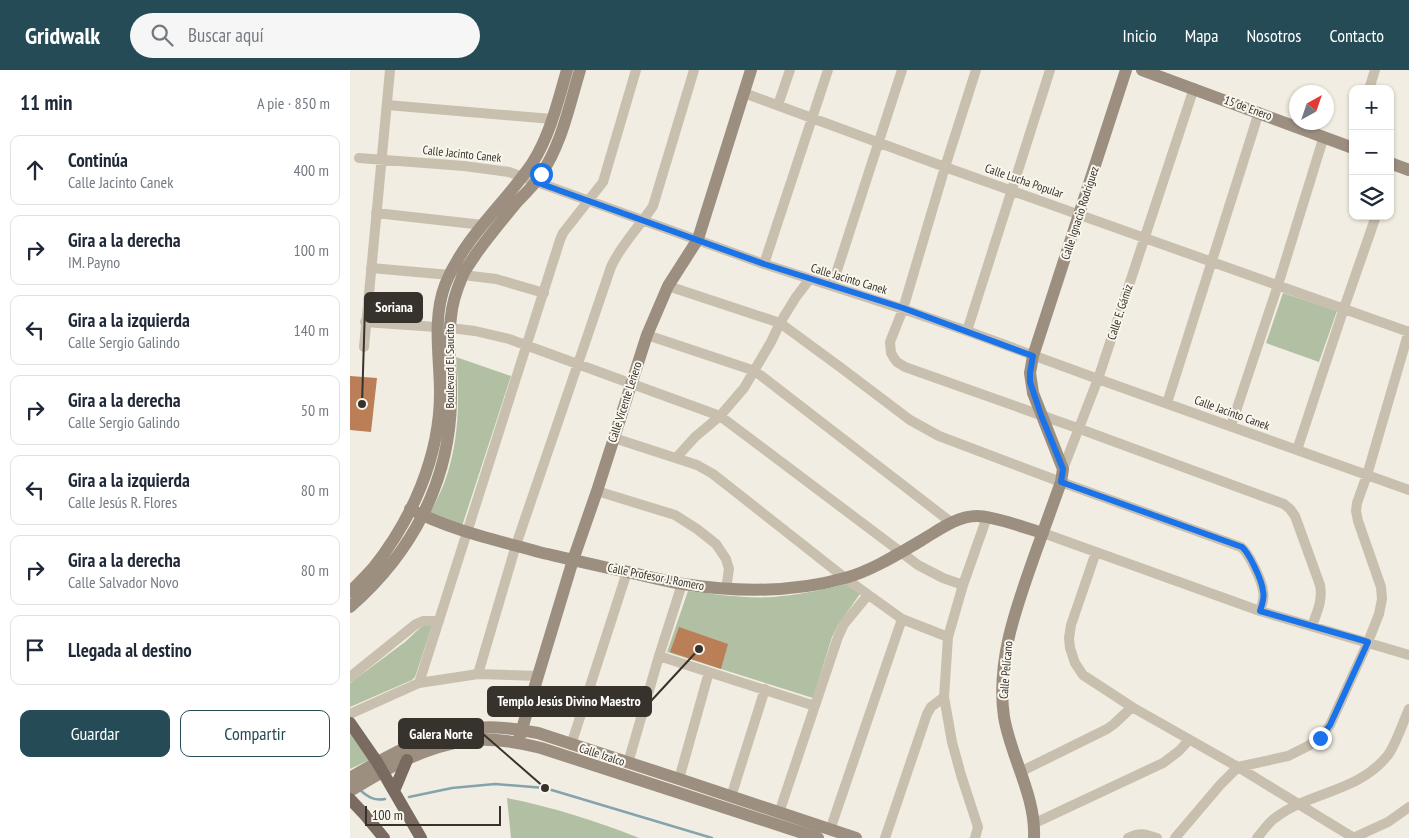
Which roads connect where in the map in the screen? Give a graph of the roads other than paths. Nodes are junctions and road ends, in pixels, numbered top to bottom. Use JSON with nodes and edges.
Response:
{"nodes":[{"id":1,"x":390,"y":70,"type":"edge"},
{"id":2,"x":567,"y":70,"type":"edge"},
{"id":3,"x":580,"y":70,"type":"edge"},
{"id":4,"x":636,"y":70,"type":"edge"},
{"id":5,"x":694,"y":70,"type":"edge"},
{"id":6,"x":751,"y":70,"type":"edge"},
{"id":7,"x":790,"y":70,"type":"edge"},
{"id":8,"x":828,"y":70,"type":"edge"},
{"id":9,"x":902,"y":70,"type":"edge"},
{"id":10,"x":976,"y":70,"type":"edge"},
{"id":11,"x":1050,"y":70,"type":"edge"},
{"id":12,"x":1126,"y":70,"type":"edge"},
{"id":13,"x":1142,"y":70,"type":"edge"},
{"id":14,"x":1375,"y":70,"type":"edge"},
{"id":15,"x":1370,"y":85,"type":"edge"},
{"id":16,"x":1194,"y":88,"type":"junction"},
{"id":17,"x":744,"y":93,"type":"junction"},
{"id":18,"x":387,"y":105,"type":"junction"},
{"id":19,"x":778,"y":105,"type":"junction"},
{"id":20,"x":1260,"y":112,"type":"junction"},
{"id":21,"x":812,"y":118,"type":"junction"},
{"id":22,"x":552,"y":119,"type":"junction"},
{"id":23,"x":1324,"y":136,"type":"junction"},
{"id":24,"x":878,"y":142,"type":"junction"},
{"id":25,"x":1349,"y":144,"type":"edge"},
{"id":26,"x":359,"y":158,"type":"dead end"},
{"id":27,"x":382,"y":159,"type":"junction"},
{"id":28,"x":945,"y":167,"type":"junction"},
{"id":29,"x":1394,"y":168,"type":"edge"},
{"id":30,"x":1409,"y":170,"type":"edge"},
{"id":31,"x":522,"y":176,"type":"junction"},
{"id":32,"x":536,"y":182,"type":"junction"},
{"id":33,"x":1011,"y":190,"type":"junction"},
{"id":34,"x":588,"y":201,"type":"junction"},
{"id":35,"x":376,"y":213,"type":"junction"},
{"id":36,"x":1080,"y":214,"type":"junction"},
{"id":37,"x":1375,"y":220,"type":"edge"},
{"id":38,"x":643,"y":221,"type":"junction"},
{"id":39,"x":483,"y":225,"type":"junction"},
{"id":40,"x":1145,"y":238,"type":"junction"},
{"id":41,"x":698,"y":239,"type":"junction"},
{"id":42,"x":1211,"y":262,"type":"junction"},
{"id":43,"x":764,"y":264,"type":"junction"},
{"id":44,"x":371,"y":268,"type":"junction"},
{"id":45,"x":456,"y":275,"type":"junction"},
{"id":46,"x":809,"y":280,"type":"junction"},
{"id":47,"x":1278,"y":285,"type":"junction"},
{"id":48,"x":668,"y":286,"type":"junction"},
{"id":49,"x":832,"y":286,"type":"junction"},
{"id":50,"x":544,"y":293,"type":"junction"},
{"id":51,"x":903,"y":308,"type":"junction"},
{"id":52,"x":1344,"y":308,"type":"junction"},
{"id":53,"x":365,"y":322,"type":"junction"},
{"id":54,"x":780,"y":323,"type":"junction"},
{"id":55,"x":437,"y":327,"type":"junction"},
{"id":56,"x":450,"y":328,"type":"junction"},
{"id":57,"x":966,"y":331,"type":"junction"},
{"id":58,"x":1409,"y":332,"type":"edge"},
{"id":59,"x":647,"y":335,"type":"junction"},
{"id":60,"x":527,"y":345,"type":"junction"},
{"id":61,"x":364,"y":347,"type":"dead end"},
{"id":62,"x":1033,"y":356,"type":"junction"},
{"id":63,"x":577,"y":363,"type":"junction"},
{"id":64,"x":755,"y":371,"type":"junction"},
{"id":65,"x":1098,"y":380,"type":"junction"},
{"id":66,"x":631,"y":383,"type":"junction"},
{"id":67,"x":1167,"y":403,"type":"junction"},
{"id":68,"x":1041,"y":415,"type":"junction"},
{"id":69,"x":720,"y":416,"type":"junction"},
{"id":70,"x":1231,"y":426,"type":"junction"},
{"id":71,"x":1080,"y":429,"type":"junction"},
{"id":72,"x":614,"y":438,"type":"junction"},
{"id":73,"x":1297,"y":450,"type":"junction"},
{"id":74,"x":676,"y":458,"type":"junction"},
{"id":75,"x":1063,"y":469,"type":"junction"},
{"id":76,"x":1367,"y":475,"type":"junction"},
{"id":77,"x":1061,"y":482,"type":"junction"},
{"id":78,"x":1409,"y":490,"type":"edge"},
{"id":79,"x":597,"y":491,"type":"junction"},
{"id":80,"x":410,"y":509,"type":"junction"},
{"id":81,"x":423,"y":516,"type":"junction"},
{"id":82,"x":988,"y":517,"type":"junction"},
{"id":83,"x":952,"y":523,"type":"junction"},
{"id":84,"x":467,"y":532,"type":"junction"},
{"id":85,"x":1043,"y":533,"type":"junction"},
{"id":86,"x":516,"y":545,"type":"junction"},
{"id":87,"x":902,"y":552,"type":"junction"},
{"id":88,"x":1096,"y":552,"type":"junction"},
{"id":89,"x":573,"y":560,"type":"junction"},
{"id":90,"x":627,"y":572,"type":"junction"},
{"id":91,"x":845,"y":578,"type":"junction"},
{"id":92,"x":682,"y":584,"type":"junction"},
{"id":93,"x":963,"y":585,"type":"junction"},
{"id":94,"x":726,"y":588,"type":"junction"},
{"id":95,"x":350,"y":592,"type":"edge"},
{"id":96,"x":868,"y":596,"type":"junction"},
{"id":97,"x":350,"y":607,"type":"edge"},
{"id":98,"x":1260,"y":611,"type":"junction"},
{"id":99,"x":902,"y":619,"type":"junction"},
{"id":100,"x":439,"y":622,"type":"junction"},
{"id":101,"x":1312,"y":626,"type":"junction"},
{"id":102,"x":948,"y":637,"type":"junction"},
{"id":103,"x":1368,"y":642,"type":"junction"},
{"id":104,"x":1409,"y":655,"type":"edge"},
{"id":105,"x":658,"y":656,"type":"junction"},
{"id":106,"x":709,"y":672,"type":"junction"},
{"id":107,"x":478,"y":674,"type":"junction"},
{"id":108,"x":538,"y":676,"type":"junction"},
{"id":109,"x":350,"y":677,"type":"edge"},
{"id":110,"x":418,"y":683,"type":"junction"},
{"id":111,"x":765,"y":690,"type":"junction"},
{"id":112,"x":944,"y":697,"type":"junction"},
{"id":113,"x":815,"y":706,"type":"junction"},
{"id":114,"x":1132,"y":707,"type":"junction"},
{"id":115,"x":1409,"y":709,"type":"edge"},
{"id":116,"x":350,"y":714,"type":"edge"},
{"id":117,"x":350,"y":723,"type":"edge"},
{"id":118,"x":519,"y":736,"type":"junction"},
{"id":119,"x":1189,"y":740,"type":"junction"},
{"id":120,"x":571,"y":744,"type":"junction"},
{"id":121,"x":407,"y":760,"type":"junction"},
{"id":122,"x":628,"y":763,"type":"junction"},
{"id":123,"x":380,"y":767,"type":"junction"},
{"id":124,"x":1238,"y":767,"type":"junction"},
{"id":125,"x":1020,"y":772,"type":"junction"},
{"id":126,"x":350,"y":778,"type":"edge"},
{"id":127,"x":679,"y":779,"type":"junction"},
{"id":128,"x":350,"y":791,"type":"edge"},
{"id":129,"x":394,"y":791,"type":"junction"},
{"id":130,"x":730,"y":797,"type":"junction"},
{"id":131,"x":350,"y":799,"type":"edge"},
{"id":132,"x":1298,"y":804,"type":"junction"},
{"id":133,"x":1409,"y":807,"type":"edge"},
{"id":134,"x":779,"y":813,"type":"junction"},
{"id":135,"x":365,"y":815,"type":"junction"},
{"id":136,"x":350,"y":818,"type":"edge"},
{"id":137,"x":1035,"y":824,"type":"junction"},
{"id":138,"x":830,"y":830,"type":"junction"},
{"id":139,"x":384,"y":838,"type":"edge"},
{"id":140,"x":421,"y":838,"type":"edge"},
{"id":141,"x":818,"y":838,"type":"edge"},
{"id":142,"x":856,"y":838,"type":"edge"},
{"id":143,"x":885,"y":838,"type":"edge"},
{"id":144,"x":975,"y":838,"type":"edge"},
{"id":145,"x":1034,"y":838,"type":"edge"},
{"id":146,"x":1128,"y":838,"type":"edge"},
{"id":147,"x":1157,"y":838,"type":"edge"},
{"id":148,"x":1175,"y":838,"type":"edge"},
{"id":149,"x":1257,"y":838,"type":"edge"},
{"id":150,"x":1353,"y":838,"type":"edge"}],
"edges":[{"from":1,"to":18,"type":"street"},
{"from":2,"to":22,"type":"street","name":"Boulevard El Saucito"},
{"from":3,"to":32,"type":"street","name":"Boulevard El Saucito"},
{"from":4,"to":34,"type":"street"},
{"from":5,"to":38,"type":"street"},
{"from":6,"to":17,"type":"street","name":"Calle Vicente Leñero"},
{"from":7,"to":19,"type":"street"},
{"from":8,"to":21,"type":"street"},
{"from":9,"to":24,"type":"street"},
{"from":10,"to":28,"type":"street"},
{"from":11,"to":33,"type":"street"},
{"from":12,"to":36,"type":"street","name":"Calle Ignacio Rodríguez"},
{"from":13,"to":16,"type":"street","name":"15 de Enero"},
{"from":14,"to":15,"type":"street"},
{"from":16,"to":20,"type":"street","name":"15 de Enero"},
{"from":16,"to":40,"type":"street","name":"Calle E. Gámiz"},
{"from":17,"to":19,"type":"street","name":"Calle Lucha Popular"},
{"from":17,"to":41,"type":"street","name":"Calle Vicente Leñero"},
{"from":18,"to":22,"type":"street"},
{"from":18,"to":27,"type":"street"},
{"from":19,"to":21,"type":"street","name":"Calle Lucha Popular"},
{"from":20,"to":23,"type":"street","name":"15 de Enero"},
{"from":20,"to":42,"type":"street"},
{"from":21,"to":24,"type":"street","name":"Calle Lucha Popular"},
{"from":21,"to":43,"type":"street"},
{"from":22,"to":31,"type":"street","name":"Boulevard El Saucito"},
{"from":23,"to":25,"type":"street","name":"15 de Enero"},
{"from":23,"to":47,"type":"street"},
{"from":24,"to":28,"type":"street","name":"Calle Lucha Popular"},
{"from":24,"to":49,"type":"street"},
{"from":26,"to":27,"type":"street","name":"Calle Jacinto Canek"},
{"from":27,"to":31,"type":"street","name":"Calle Jacinto Canek"},
{"from":27,"to":35,"type":"street"},
{"from":28,"to":33,"type":"street","name":"Calle Lucha Popular"},
{"from":28,"to":51,"type":"street"},
{"from":29,"to":30,"type":"street"},
{"from":31,"to":32,"type":"street","name":"Calle Jacinto Canek"},
{"from":31,"to":39,"type":"street","name":"Boulevard El Saucito"},
{"from":32,"to":34,"type":"street","name":"Calle Jacinto Canek"},
{"from":32,"to":45,"type":"street","name":"Boulevard El Saucito"},
{"from":33,"to":36,"type":"street","name":"Calle Lucha Popular"},
{"from":33,"to":57,"type":"street"},
{"from":34,"to":38,"type":"street","name":"Calle Jacinto Canek"},
{"from":34,"to":50,"type":"street"},
{"from":35,"to":39,"type":"street"},
{"from":35,"to":44,"type":"street"},
{"from":36,"to":40,"type":"street","name":"Calle Lucha Popular"},
{"from":36,"to":62,"type":"street","name":"Calle Ignacio Rodríguez"},
{"from":37,"to":52,"type":"street"},
{"from":38,"to":41,"type":"street","name":"Calle Jacinto Canek"},
{"from":38,"to":63,"type":"street"},
{"from":39,"to":45,"type":"street","name":"Boulevard El Saucito"},
{"from":40,"to":42,"type":"street","name":"Calle Lucha Popular"},
{"from":40,"to":65,"type":"street","name":"Calle E. Gámiz"},
{"from":41,"to":43,"type":"street","name":"Calle Jacinto Canek"},
{"from":41,"to":48,"type":"street","name":"Calle Vicente Leñero"},
{"from":42,"to":47,"type":"street","name":"Calle Lucha Popular"},
{"from":42,"to":67,"type":"street"},
{"from":43,"to":46,"type":"street","name":"Calle Jacinto Canek"},
{"from":44,"to":45,"type":"street"},
{"from":44,"to":53,"type":"street"},
{"from":45,"to":50,"type":"street"},
{"from":45,"to":55,"type":"street","name":"Boulevard El Saucito"},
{"from":45,"to":56,"type":"street","name":"Boulevard El Saucito"},
{"from":46,"to":49,"type":"street","name":"Calle Jacinto Canek"},
{"from":46,"to":54,"type":"street"},
{"from":47,"to":52,"type":"street","name":"Calle Lucha Popular"},
{"from":47,"to":70,"type":"street"},
{"from":48,"to":54,"type":"street"},
{"from":48,"to":59,"type":"street","name":"Calle Vicente Leñero"},
{"from":49,"to":51,"type":"street","name":"Calle Jacinto Canek"},
{"from":50,"to":60,"type":"street"},
{"from":51,"to":57,"type":"street","name":"Calle Jacinto Canek"},
{"from":51,"to":68,"type":"street"},
{"from":52,"to":58,"type":"street","name":"Calle Lucha Popular"},
{"from":52,"to":73,"type":"street"},
{"from":53,"to":55,"type":"street"},
{"from":53,"to":61,"type":"street"},
{"from":54,"to":64,"type":"street"},
{"from":54,"to":77,"type":"street"},
{"from":55,"to":56,"type":"street"},
{"from":55,"to":80,"type":"street","name":"Boulevard El Saucito"},
{"from":56,"to":60,"type":"street"},
{"from":56,"to":81,"type":"street","name":"Boulevard El Saucito"},
{"from":57,"to":62,"type":"street","name":"Calle Jacinto Canek"},
{"from":58,"to":76,"type":"street"},
{"from":59,"to":64,"type":"street"},
{"from":59,"to":66,"type":"street","name":"Calle Vicente Leñero"},
{"from":60,"to":63,"type":"street"},
{"from":60,"to":84,"type":"street"},
{"from":62,"to":65,"type":"street","name":"Calle Jacinto Canek"},
{"from":62,"to":68,"type":"street","name":"Calle Ignacio Rodríguez"},
{"from":63,"to":66,"type":"street"},
{"from":63,"to":86,"type":"street"},
{"from":64,"to":69,"type":"street"},
{"from":64,"to":83,"type":"street"},
{"from":65,"to":67,"type":"street","name":"Calle Jacinto Canek"},
{"from":65,"to":71,"type":"street","name":"Calle E. Gámiz"},
{"from":66,"to":69,"type":"street"},
{"from":66,"to":72,"type":"street","name":"Calle Vicente Leñero"},
{"from":67,"to":70,"type":"street","name":"Calle Jacinto Canek"},
{"from":68,"to":71,"type":"street"},
{"from":68,"to":75,"type":"street","name":"Calle Ignacio Rodríguez"},
{"from":69,"to":74,"type":"street"},
{"from":69,"to":87,"type":"street"},
{"from":70,"to":73,"type":"street","name":"Calle Jacinto Canek"},
{"from":71,"to":75,"type":"street","name":"Calle E. Gámiz"},
{"from":71,"to":101,"type":"street"},
{"from":72,"to":74,"type":"street"},
{"from":72,"to":79,"type":"street","name":"Calle Vicente Leñero"},
{"from":73,"to":76,"type":"street","name":"Calle Jacinto Canek"},
{"from":74,"to":91,"type":"street"},
{"from":75,"to":77,"type":"street","name":"Calle E. Gámiz"},
{"from":76,"to":78,"type":"street","name":"Calle Jacinto Canek"},
{"from":76,"to":103,"type":"street"},
{"from":77,"to":85,"type":"street","name":"Calle E. Gámiz"},
{"from":77,"to":98,"type":"street"},
{"from":79,"to":89,"type":"street","name":"Calle Vicente Leñero"},
{"from":79,"to":94,"type":"street"},
{"from":80,"to":81,"type":"street","name":"Calle Profesor J. Romero"},
{"from":80,"to":95,"type":"street","name":"Boulevard El Saucito"},
{"from":81,"to":84,"type":"street","name":"Calle Profesor J. Romero"},
{"from":81,"to":97,"type":"street","name":"Boulevard El Saucito"},
{"from":82,"to":83,"type":"street","name":"Calle Profesor J. Romero"},
{"from":82,"to":85,"type":"street","name":"Calle Profesor J. Romero"},
{"from":82,"to":93,"type":"street"},
{"from":83,"to":87,"type":"street","name":"Calle Profesor J. Romero"},
{"from":84,"to":86,"type":"street","name":"Calle Profesor J. Romero"},
{"from":84,"to":100,"type":"street"},
{"from":85,"to":88,"type":"street"},
{"from":85,"to":125,"type":"street","name":"Calle Pelícano"},
{"from":86,"to":89,"type":"street","name":"Calle Profesor J. Romero"},
{"from":86,"to":107,"type":"street"},
{"from":87,"to":91,"type":"street","name":"Calle Profesor J. Romero"},
{"from":87,"to":93,"type":"street"},
{"from":88,"to":98,"type":"street"},
{"from":88,"to":114,"type":"street"},
{"from":89,"to":90,"type":"street","name":"Calle Profesor J. Romero"},
{"from":89,"to":108,"type":"street","name":"Calle Vicente Leñero"},
{"from":90,"to":92,"type":"street","name":"Calle Profesor J. Romero"},
{"from":90,"to":120,"type":"street"},
{"from":91,"to":94,"type":"street","name":"Calle Profesor J. Romero"},
{"from":91,"to":96,"type":"street"},
{"from":92,"to":94,"type":"street","name":"Calle Profesor J. Romero"},
{"from":92,"to":105,"type":"street"},
{"from":93,"to":102,"type":"street"},
{"from":96,"to":99,"type":"street"},
{"from":96,"to":113,"type":"street"},
{"from":98,"to":101,"type":"street"},
{"from":99,"to":102,"type":"street"},
{"from":99,"to":138,"type":"street"},
{"from":100,"to":109,"type":"street"},
{"from":100,"to":110,"type":"street"},
{"from":101,"to":103,"type":"street"},
{"from":102,"to":112,"type":"street"},
{"from":103,"to":104,"type":"street"},
{"from":103,"to":124,"type":"street"},
{"from":105,"to":106,"type":"street"},
{"from":105,"to":122,"type":"street"},
{"from":106,"to":111,"type":"street"},
{"from":106,"to":127,"type":"street"},
{"from":107,"to":108,"type":"street"},
{"from":107,"to":110,"type":"street"},
{"from":108,"to":118,"type":"street","name":"Calle Vicente Leñero"},
{"from":110,"to":116,"type":"street"},
{"from":111,"to":113,"type":"street"},
{"from":111,"to":130,"type":"street"},
{"from":112,"to":143,"type":"street"},
{"from":112,"to":144,"type":"street"},
{"from":113,"to":134,"type":"street"},
{"from":114,"to":119,"type":"street"},
{"from":114,"to":125,"type":"street"},
{"from":115,"to":132,"type":"street"},
{"from":117,"to":123,"type":"main road"},
{"from":118,"to":120,"type":"street","name":"Calle Izalco"},
{"from":118,"to":121,"type":"street","name":"Calle Izalco"},
{"from":118,"to":123,"type":"street","name":"Calle Izalco"},
{"from":118,"to":141,"type":"street","name":"Calle Izalco"},
{"from":119,"to":124,"type":"street"},
{"from":119,"to":137,"type":"street"},
{"from":120,"to":122,"type":"street","name":"Calle Izalco"},
{"from":121,"to":123,"type":"street","name":"Calle Izalco"},
{"from":121,"to":129,"type":"main road"},
{"from":122,"to":127,"type":"street","name":"Calle Izalco"},
{"from":123,"to":126,"type":"street","name":"Calle Izalco"},
{"from":123,"to":128,"type":"street","name":"Calle Izalco"},
{"from":123,"to":129,"type":"main road"},
{"from":124,"to":132,"type":"street"},
{"from":124,"to":148,"type":"street"},
{"from":125,"to":137,"type":"street","name":"Calle Pelícano"},
{"from":127,"to":130,"type":"street","name":"Calle Izalco"},
{"from":129,"to":140,"type":"main road"},
{"from":130,"to":134,"type":"street","name":"Calle Izalco"},
{"from":131,"to":135,"type":"main road"},
{"from":132,"to":149,"type":"street"},
{"from":132,"to":150,"type":"street"},
{"from":133,"to":150,"type":"street"},
{"from":134,"to":138,"type":"street","name":"Calle Izalco"},
{"from":135,"to":136,"type":"main road"},
{"from":135,"to":139,"type":"main road"},
{"from":137,"to":145,"type":"street","name":"Calle Pelícano"},
{"from":138,"to":142,"type":"street","name":"Calle Izalco"},
{"from":146,"to":147,"type":"street"}]}
